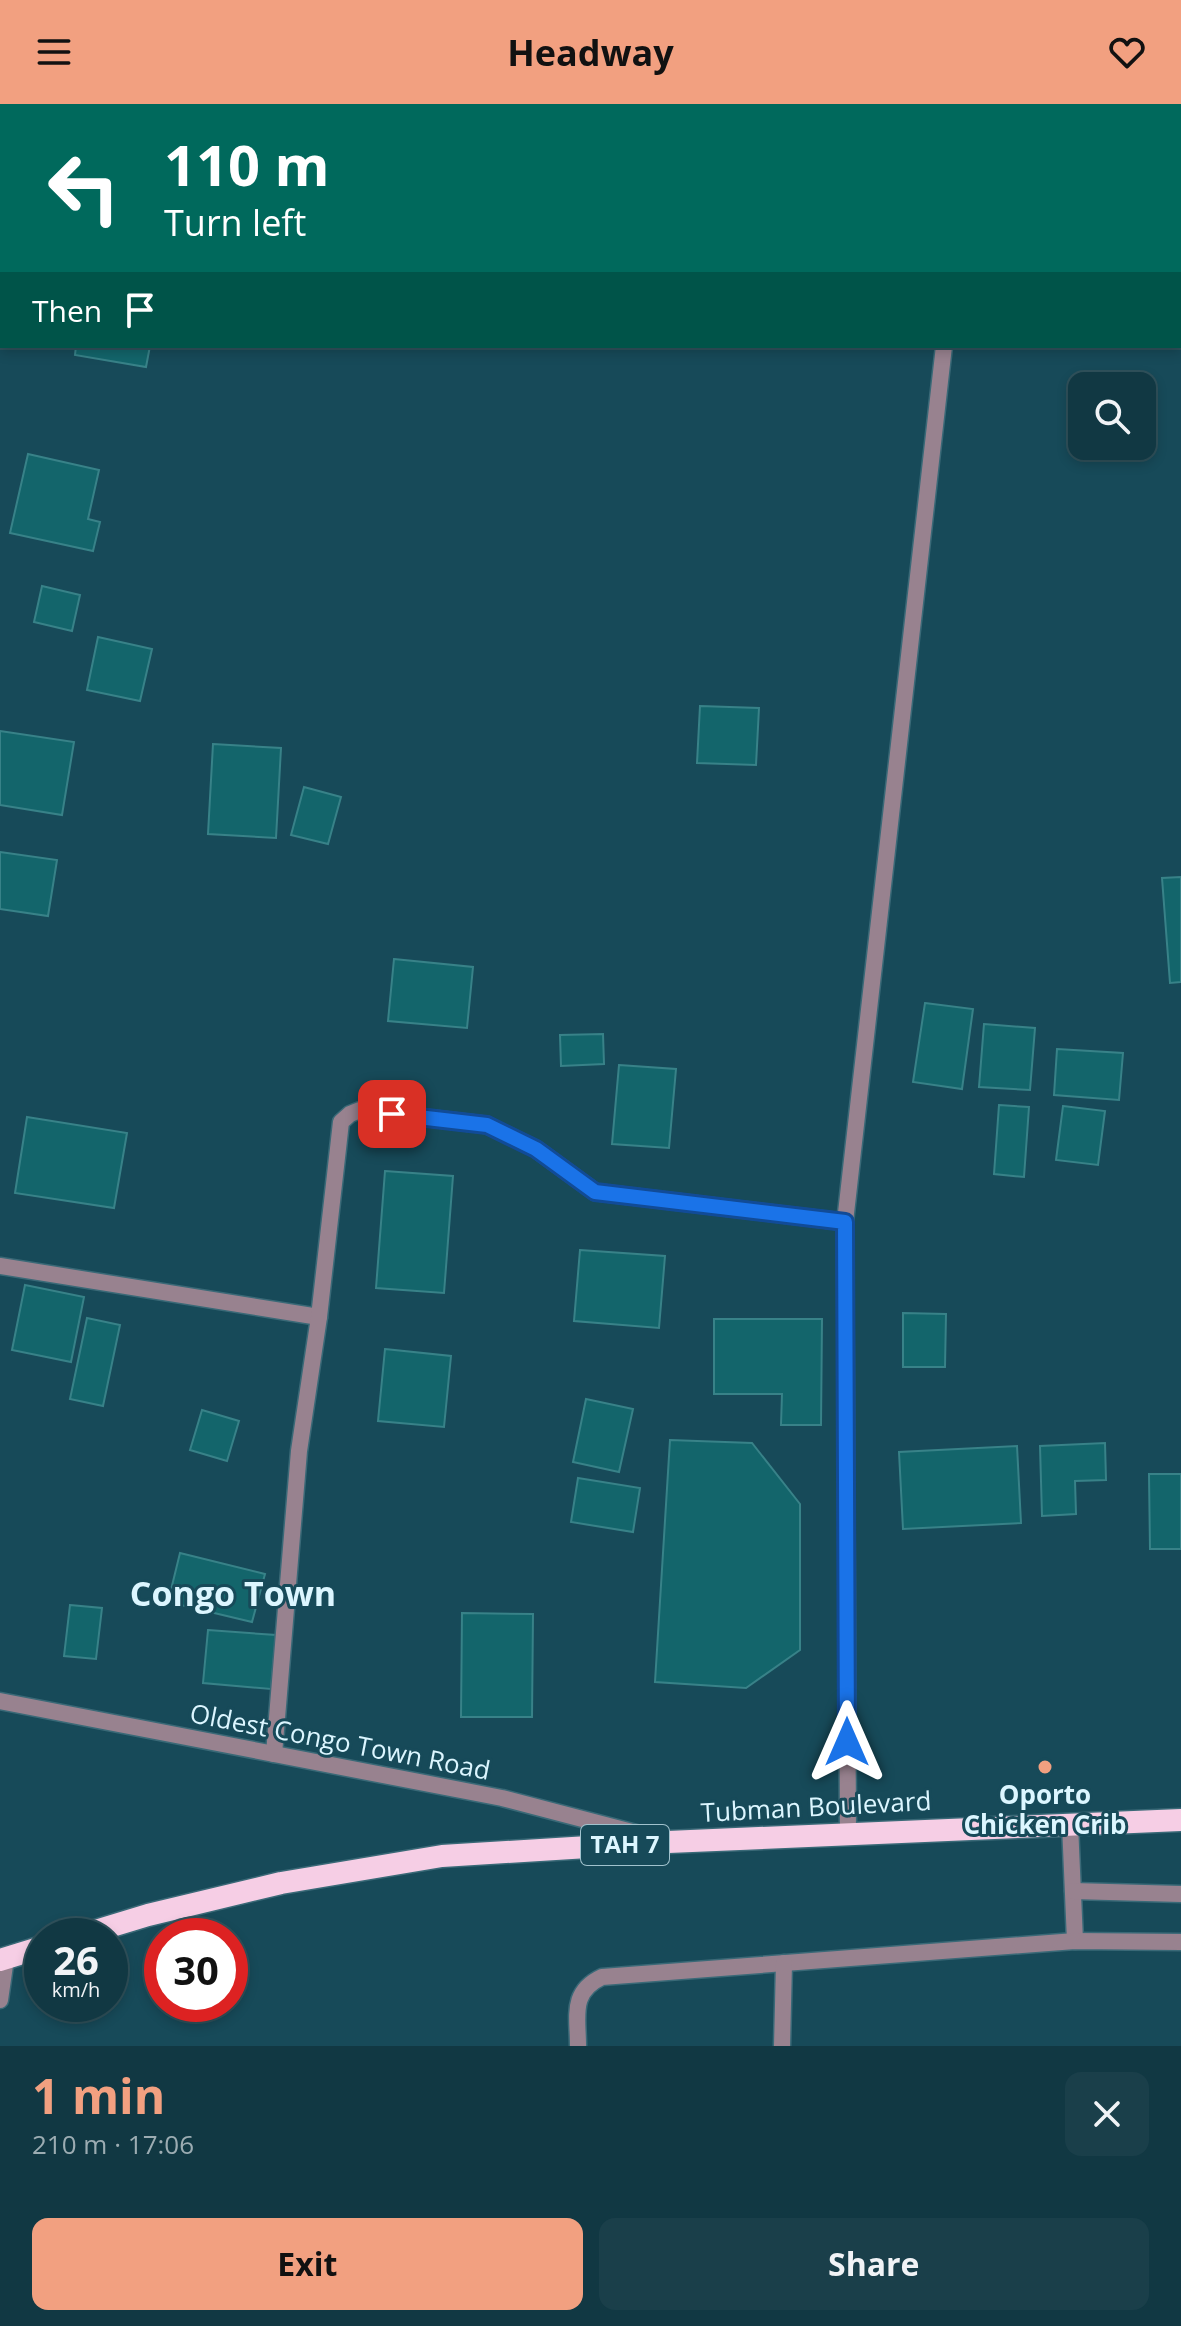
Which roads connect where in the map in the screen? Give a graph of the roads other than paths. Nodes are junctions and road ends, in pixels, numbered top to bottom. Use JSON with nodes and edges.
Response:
{"nodes":[{"id":1,"x":944,"y":348,"type":"edge"},
{"id":2,"x":845,"y":1222,"type":"junction"},
{"id":3,"x":0,"y":1266,"type":"edge"},
{"id":4,"x":319,"y":1317,"type":"junction"},
{"id":5,"x":0,"y":1701,"type":"edge"},
{"id":6,"x":274,"y":1754,"type":"junction"},
{"id":7,"x":1181,"y":1820,"type":"edge"},
{"id":8,"x":1070,"y":1824,"type":"junction"},
{"id":9,"x":848,"y":1833,"type":"junction"},
{"id":10,"x":668,"y":1842,"type":"junction"},
{"id":11,"x":1073,"y":1891,"type":"junction"},
{"id":12,"x":1181,"y":1894,"type":"edge"},
{"id":13,"x":128,"y":1921,"type":"edge"},
{"id":14,"x":1075,"y":1941,"type":"junction"},
{"id":15,"x":1181,"y":1942,"type":"edge"},
{"id":16,"x":24,"y":1953,"type":"edge"},
{"id":17,"x":3,"y":1959,"type":"edge"},
{"id":18,"x":784,"y":1963,"type":"junction"},
{"id":19,"x":0,"y":2000,"type":"edge"},
{"id":20,"x":578,"y":2046,"type":"edge"},
{"id":21,"x":782,"y":2046,"type":"edge"}],
"edges":[{"from":1,"to":2,"type":"street"},
{"from":2,"to":4,"type":"street"},
{"from":2,"to":9,"type":"street"},
{"from":3,"to":4,"type":"street"},
{"from":4,"to":6,"type":"street"},
{"from":5,"to":6,"type":"street","name":"Oldest Congo Town Road"},
{"from":6,"to":10,"type":"street","name":"Oldest Congo Town Road"},
{"from":7,"to":8,"type":"highway","name":"Tubman Boulevard","number":"TAH 7"},
{"from":8,"to":9,"type":"highway","name":"Tubman Boulevard","number":"TAH 7"},
{"from":8,"to":11,"type":"street"},
{"from":9,"to":10,"type":"highway","name":"Tubman Boulevard","number":"TAH 7"},
{"from":10,"to":13,"type":"highway","name":"Tubman Boulevard","number":"TAH 7"},
{"from":11,"to":12,"type":"street"},
{"from":11,"to":14,"type":"street"},
{"from":14,"to":15,"type":"street"},
{"from":14,"to":18,"type":"street"},
{"from":16,"to":17,"type":"highway"},
{"from":17,"to":19,"type":"street"},
{"from":18,"to":20,"type":"street"},
{"from":18,"to":21,"type":"street"}]}
